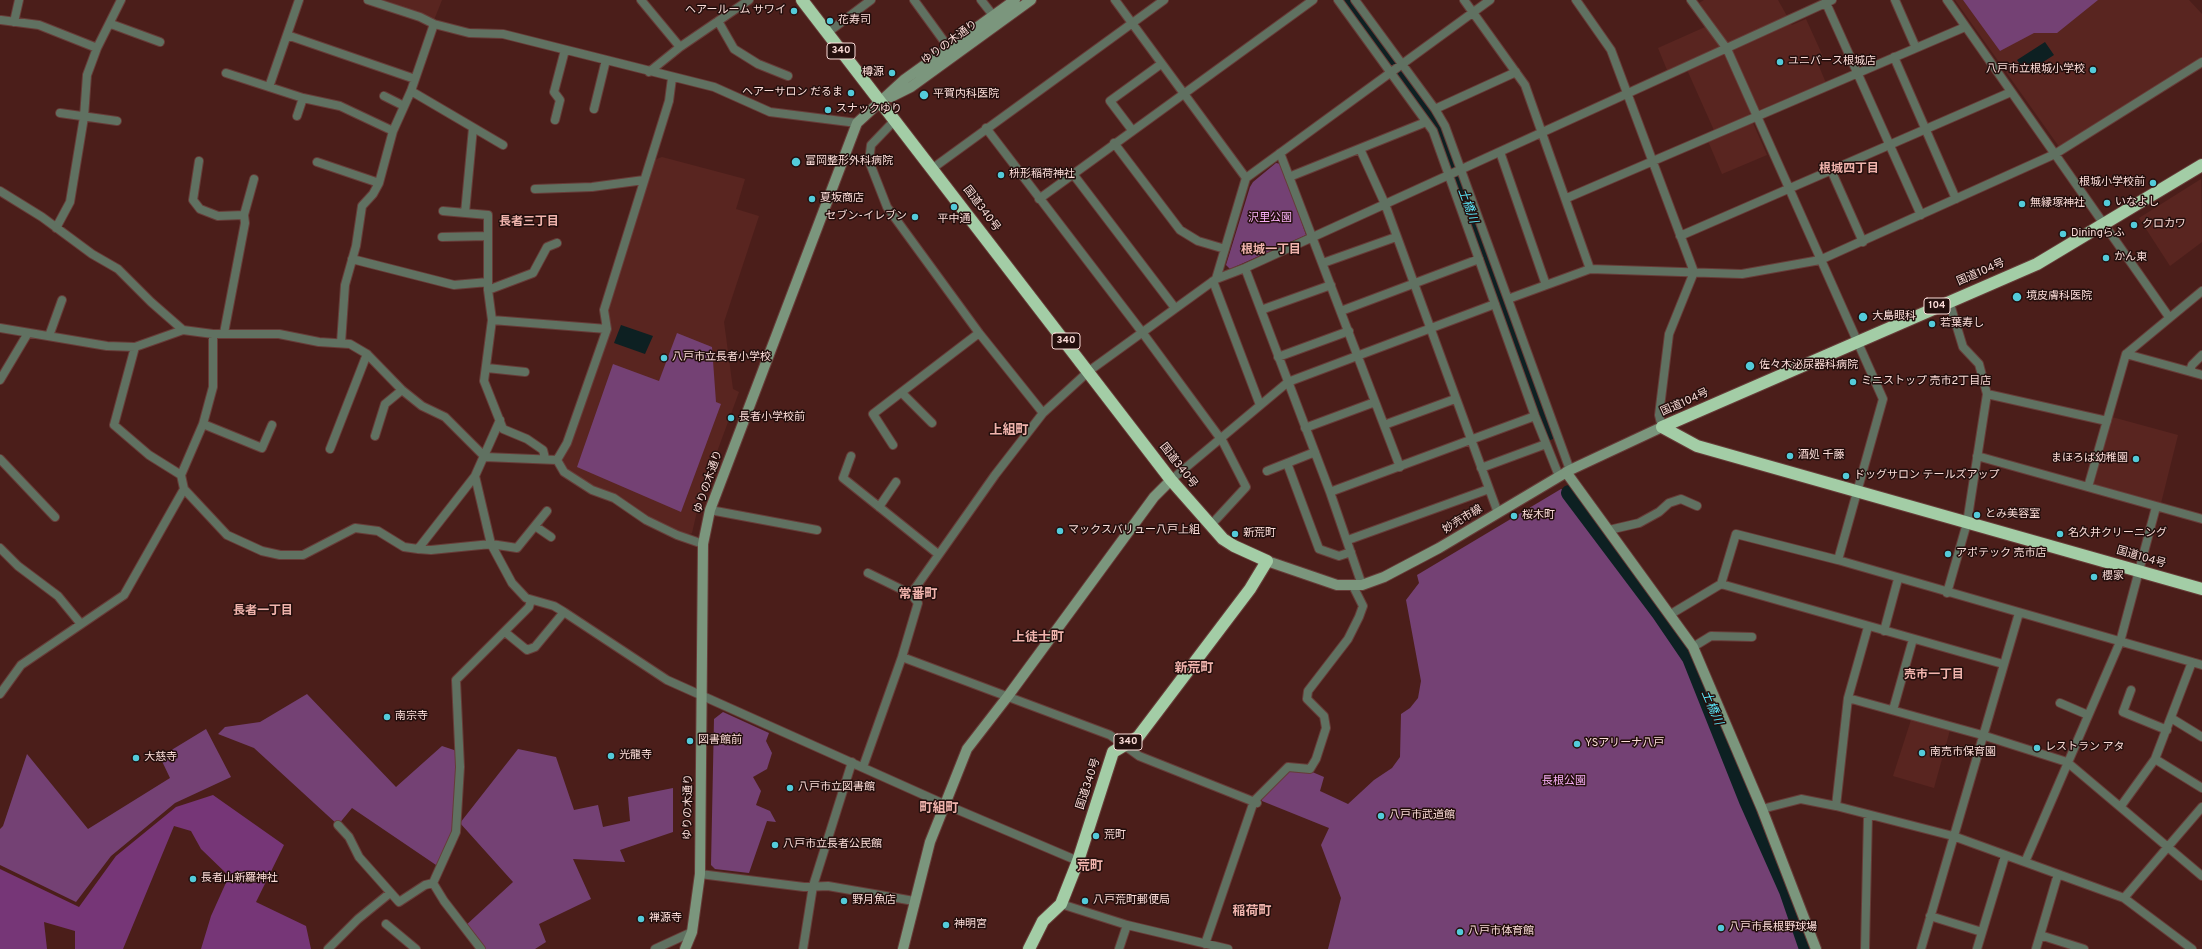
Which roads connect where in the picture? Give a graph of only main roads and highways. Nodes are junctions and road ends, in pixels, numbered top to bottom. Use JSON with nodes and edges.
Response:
{"nodes":[{"id":1,"x":802,"y":0,"type":"edge"},
{"id":2,"x":2202,"y":165,"type":"edge"},
{"id":3,"x":2202,"y":589,"type":"edge"},
{"id":4,"x":1029,"y":949,"type":"edge"}],
"edges":[{"from":1,"to":4,"type":"highway","name":"国道340号","number":"340"},
{"from":2,"to":3,"type":"highway","name":"国道104号","number":"104"}]}
